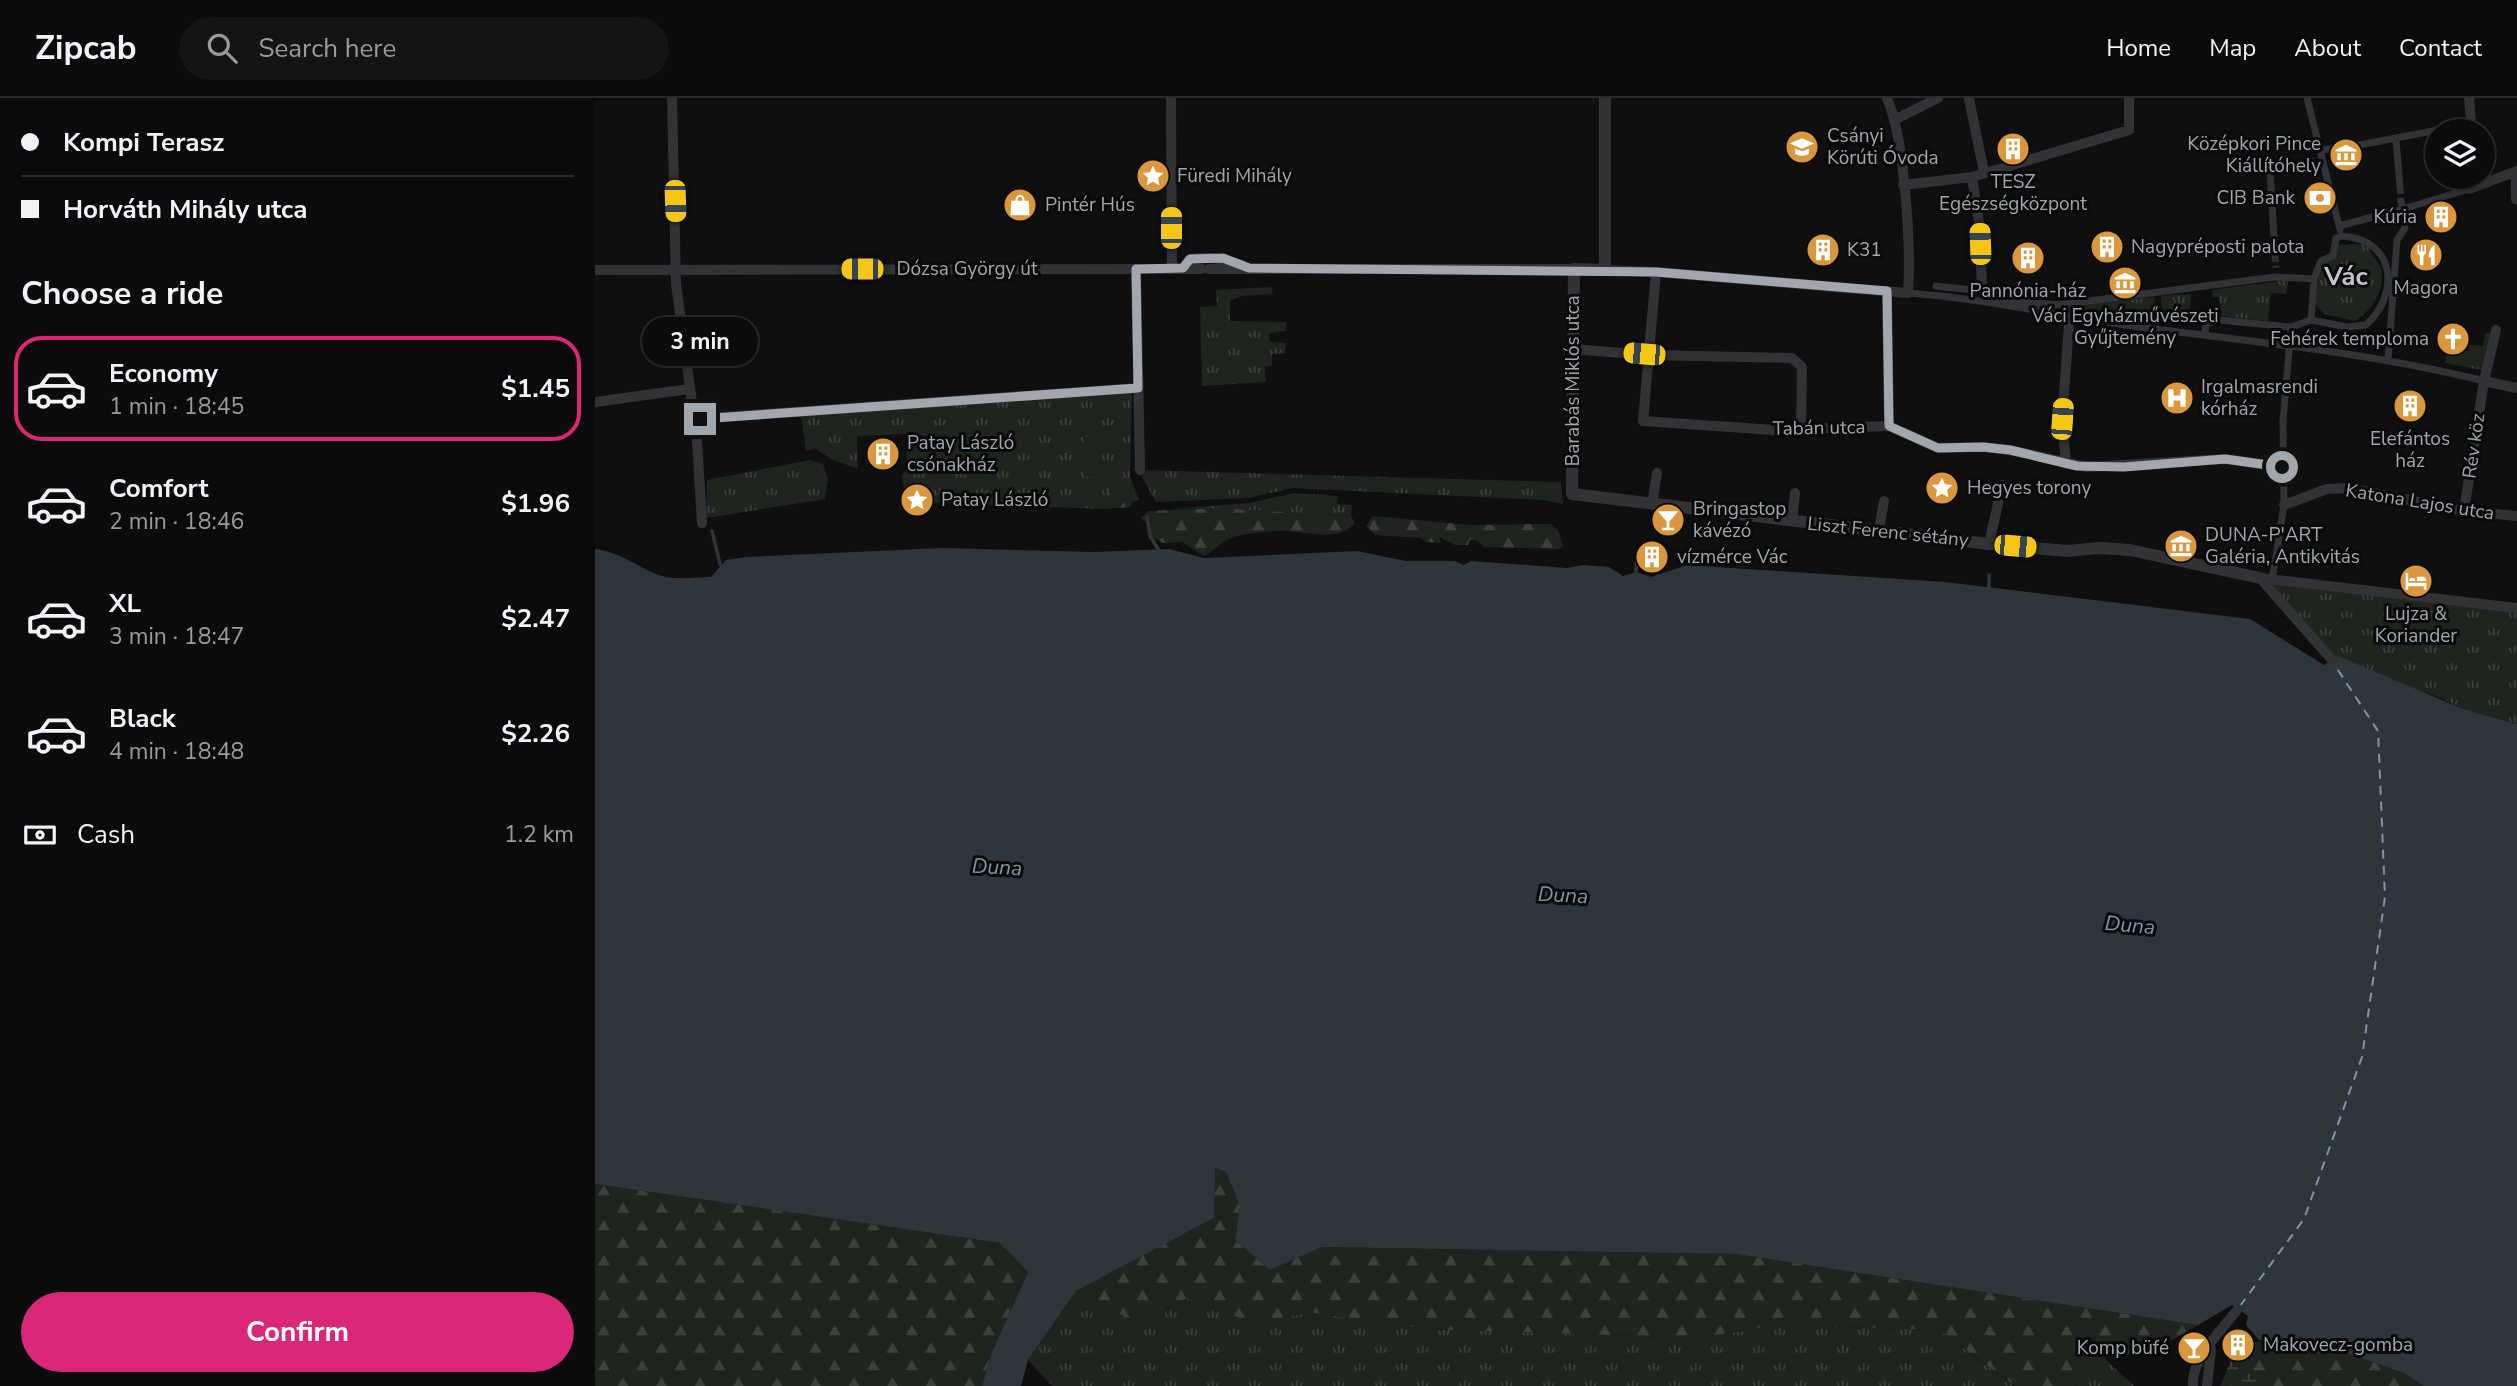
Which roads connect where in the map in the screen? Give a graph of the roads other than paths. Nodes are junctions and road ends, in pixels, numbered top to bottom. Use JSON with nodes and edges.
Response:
{"nodes":[{"id":1,"x":672,"y":98,"type":"edge"},
{"id":2,"x":1171,"y":98,"type":"edge"},
{"id":3,"x":1605,"y":98,"type":"edge"},
{"id":4,"x":1887,"y":98,"type":"edge"},
{"id":5,"x":1938,"y":98,"type":"edge"},
{"id":6,"x":2129,"y":98,"type":"edge"},
{"id":7,"x":2307,"y":98,"type":"edge"},
{"id":8,"x":2469,"y":98,"type":"edge"},
{"id":9,"x":1969,"y":99,"type":"edge"},
{"id":10,"x":2468,"y":119,"type":"edge"},
{"id":11,"x":1896,"y":120,"type":"junction"},
{"id":12,"x":2425,"y":135,"type":"edge"},
{"id":13,"x":2396,"y":140,"type":"junction"},
{"id":14,"x":2354,"y":146,"type":"tunnel mouth"},
{"id":15,"x":2339,"y":148,"type":"tunnel mouth"},
{"id":16,"x":2321,"y":150,"type":"junction"},
{"id":17,"x":2290,"y":167,"type":"tunnel mouth"},
{"id":18,"x":2517,"y":171,"type":"edge"},
{"id":19,"x":1984,"y":172,"type":"junction"},
{"id":20,"x":1972,"y":177,"type":"junction"},
{"id":21,"x":2495,"y":178,"type":"edge"},
{"id":22,"x":1903,"y":185,"type":"junction"},
{"id":23,"x":2400,"y":187,"type":"tunnel mouth"},
{"id":24,"x":2458,"y":189,"type":"edge"},
{"id":25,"x":2516,"y":199,"type":"edge"},
{"id":26,"x":2402,"y":205,"type":"junction"},
{"id":27,"x":2339,"y":226,"type":"junction"},
{"id":28,"x":2342,"y":236,"type":"junction"},
{"id":29,"x":2275,"y":255,"type":"tunnel mouth"},
{"id":30,"x":676,"y":268,"type":"junction"},
{"id":31,"x":1183,"y":268,"type":"junction"},
{"id":32,"x":1249,"y":268,"type":"junction"},
{"id":33,"x":2276,"y":268,"type":"tunnel mouth"},
{"id":34,"x":1136,"y":269,"type":"junction"},
{"id":35,"x":1172,"y":269,"type":"junction"},
{"id":36,"x":1574,"y":269,"type":"junction"},
{"id":37,"x":595,"y":270,"type":"edge"},
{"id":38,"x":1605,"y":271,"type":"junction"},
{"id":39,"x":1656,"y":272,"type":"junction"},
{"id":40,"x":2275,"y":277,"type":"junction"},
{"id":41,"x":2314,"y":279,"type":"junction"},
{"id":42,"x":1936,"y":286,"type":"dead end"},
{"id":43,"x":1887,"y":291,"type":"junction"},
{"id":44,"x":1982,"y":292,"type":"junction"},
{"id":45,"x":1908,"y":293,"type":"junction"},
{"id":46,"x":2311,"y":320,"type":"junction"},
{"id":47,"x":2069,"y":321,"type":"junction"},
{"id":48,"x":2291,"y":327,"type":"junction"},
{"id":49,"x":2496,"y":330,"type":"dead end"},
{"id":50,"x":2204,"y":333,"type":"junction"},
{"id":51,"x":2288,"y":344,"type":"junction"},
{"id":52,"x":1572,"y":349,"type":"junction"},
{"id":53,"x":1648,"y":355,"type":"junction"},
{"id":54,"x":2388,"y":361,"type":"junction"},
{"id":55,"x":2484,"y":381,"type":"junction"},
{"id":56,"x":1138,"y":388,"type":"junction"},
{"id":57,"x":2517,"y":388,"type":"edge"},
{"id":58,"x":689,"y":389,"type":"junction"},
{"id":59,"x":595,"y":402,"type":"edge"},
{"id":60,"x":694,"y":419,"type":"junction"},
{"id":61,"x":1889,"y":426,"type":"junction"},
{"id":62,"x":1801,"y":430,"type":"junction"},
{"id":63,"x":2066,"y":464,"type":"junction"},
{"id":64,"x":2282,"y":467,"type":"junction"},
{"id":65,"x":1140,"y":470,"type":"dead end"},
{"id":66,"x":1657,"y":473,"type":"dead end"},
{"id":67,"x":2002,"y":485,"type":"dead end"},
{"id":68,"x":1795,"y":493,"type":"dead end"},
{"id":69,"x":1572,"y":494,"type":"joint"},
{"id":70,"x":1884,"y":501,"type":"dead end"},
{"id":71,"x":1652,"y":504,"type":"junction"},
{"id":72,"x":2284,"y":505,"type":"junction"},
{"id":73,"x":2465,"y":511,"type":"junction"},
{"id":74,"x":2517,"y":516,"type":"edge"},
{"id":75,"x":1792,"y":521,"type":"junction"},
{"id":76,"x":702,"y":523,"type":"dead end"},
{"id":77,"x":1879,"y":530,"type":"junction"},
{"id":78,"x":1989,"y":544,"type":"junction"},
{"id":79,"x":2266,"y":579,"type":"junction"},
{"id":80,"x":2517,"y":608,"type":"edge"},
{"id":81,"x":2332,"y":660,"type":"dead end"},
{"id":82,"x":2238,"y":1309,"type":"dead end"},
{"id":83,"x":2215,"y":1339,"type":"junction"},
{"id":84,"x":2193,"y":1386,"type":"edge"},
{"id":85,"x":2207,"y":1386,"type":"edge"}],
"edges":[{"from":1,"to":30,"type":"street"},
{"from":2,"to":35,"type":"street"},
{"from":3,"to":38,"type":"street"},
{"from":4,"to":11,"type":"street"},
{"from":5,"to":11,"type":"street"},
{"from":6,"to":19,"type":"street"},
{"from":7,"to":16,"type":"street"},
{"from":8,"to":10,"type":"street"},
{"from":9,"to":19,"type":"street"},
{"from":11,"to":22,"type":"street"},
{"from":12,"to":13,"type":"street"},
{"from":13,"to":14,"type":"street"},
{"from":13,"to":23,"type":"street"},
{"from":15,"to":16,"type":"street"},
{"from":16,"to":27,"type":"street"},
{"from":17,"to":29,"type":"street"},
{"from":18,"to":21,"type":"street"},
{"from":18,"to":25,"type":"street"},
{"from":19,"to":20,"type":"street"},
{"from":20,"to":22,"type":"street"},
{"from":20,"to":44,"type":"street"},
{"from":22,"to":45,"type":"street"},
{"from":24,"to":26,"type":"street"},
{"from":26,"to":27,"type":"street"},
{"from":26,"to":54,"type":"street"},
{"from":27,"to":28,"type":"street"},
{"from":28,"to":41,"type":"street"},
{"from":28,"to":46,"type":"street"},
{"from":30,"to":34,"type":"street","name":"Dózsa György út"},
{"from":30,"to":37,"type":"street","name":"Dózsa György út"},
{"from":30,"to":58,"type":"street"},
{"from":31,"to":32,"type":"street"},
{"from":31,"to":32,"type":"street"},
{"from":31,"to":35,"type":"street","name":"Dózsa György út"},
{"from":32,"to":36,"type":"street"},
{"from":33,"to":40,"type":"street"},
{"from":34,"to":35,"type":"street","name":"Dózsa György út"},
{"from":34,"to":56,"type":"street"},
{"from":36,"to":38,"type":"street"},
{"from":36,"to":52,"type":"street","name":"Barabás Miklós utca"},
{"from":38,"to":39,"type":"street"},
{"from":39,"to":43,"type":"street"},
{"from":39,"to":53,"type":"street"},
{"from":40,"to":41,"type":"street"},
{"from":40,"to":44,"type":"street"},
{"from":41,"to":46,"type":"street"},
{"from":42,"to":44,"type":"street"},
{"from":43,"to":45,"type":"street"},
{"from":43,"to":61,"type":"street"},
{"from":44,"to":45,"type":"street"},
{"from":44,"to":47,"type":"street"},
{"from":46,"to":48,"type":"street"},
{"from":47,"to":50,"type":"street"},
{"from":47,"to":63,"type":"street"},
{"from":48,"to":50,"type":"street"},
{"from":48,"to":51,"type":"street"},
{"from":49,"to":55,"type":"street","name":"Rév köz"},
{"from":50,"to":51,"type":"street"},
{"from":51,"to":54,"type":"street"},
{"from":51,"to":64,"type":"street"},
{"from":52,"to":53,"type":"street"},
{"from":52,"to":69,"type":"street","name":"Barabás Miklós utca"},
{"from":53,"to":62,"type":"street"},
{"from":53,"to":62,"type":"street","name":"Tabán utca"},
{"from":54,"to":55,"type":"street"},
{"from":55,"to":57,"type":"street"},
{"from":55,"to":73,"type":"street","name":"Rév köz"},
{"from":56,"to":60,"type":"street"},
{"from":56,"to":65,"type":"street"},
{"from":58,"to":59,"type":"street"},
{"from":58,"to":60,"type":"street"},
{"from":60,"to":76,"type":"street"},
{"from":61,"to":62,"type":"street","name":"Tabán utca"},
{"from":61,"to":63,"type":"street","name":"Tabán utca"},
{"from":63,"to":64,"type":"street","name":"Tabán utca"},
{"from":64,"to":72,"type":"street"},
{"from":66,"to":71,"type":"street"},
{"from":67,"to":78,"type":"street"},
{"from":68,"to":75,"type":"street"},
{"from":69,"to":71,"type":"street","name":"Liszt Ferenc sétány"},
{"from":70,"to":77,"type":"street"},
{"from":71,"to":75,"type":"street","name":"Liszt Ferenc sétány"},
{"from":72,"to":73,"type":"street","name":"Katona Lajos utca"},
{"from":72,"to":79,"type":"street"},
{"from":73,"to":74,"type":"street","name":"Katona Lajos utca"},
{"from":75,"to":77,"type":"street","name":"Liszt Ferenc sétány"},
{"from":77,"to":78,"type":"street","name":"Liszt Ferenc sétány"},
{"from":78,"to":79,"type":"street","name":"Liszt Ferenc sétány"},
{"from":79,"to":80,"type":"street"},
{"from":79,"to":81,"type":"street"},
{"from":82,"to":83,"type":"street"},
{"from":83,"to":84,"type":"street"},
{"from":83,"to":85,"type":"street"}]}
